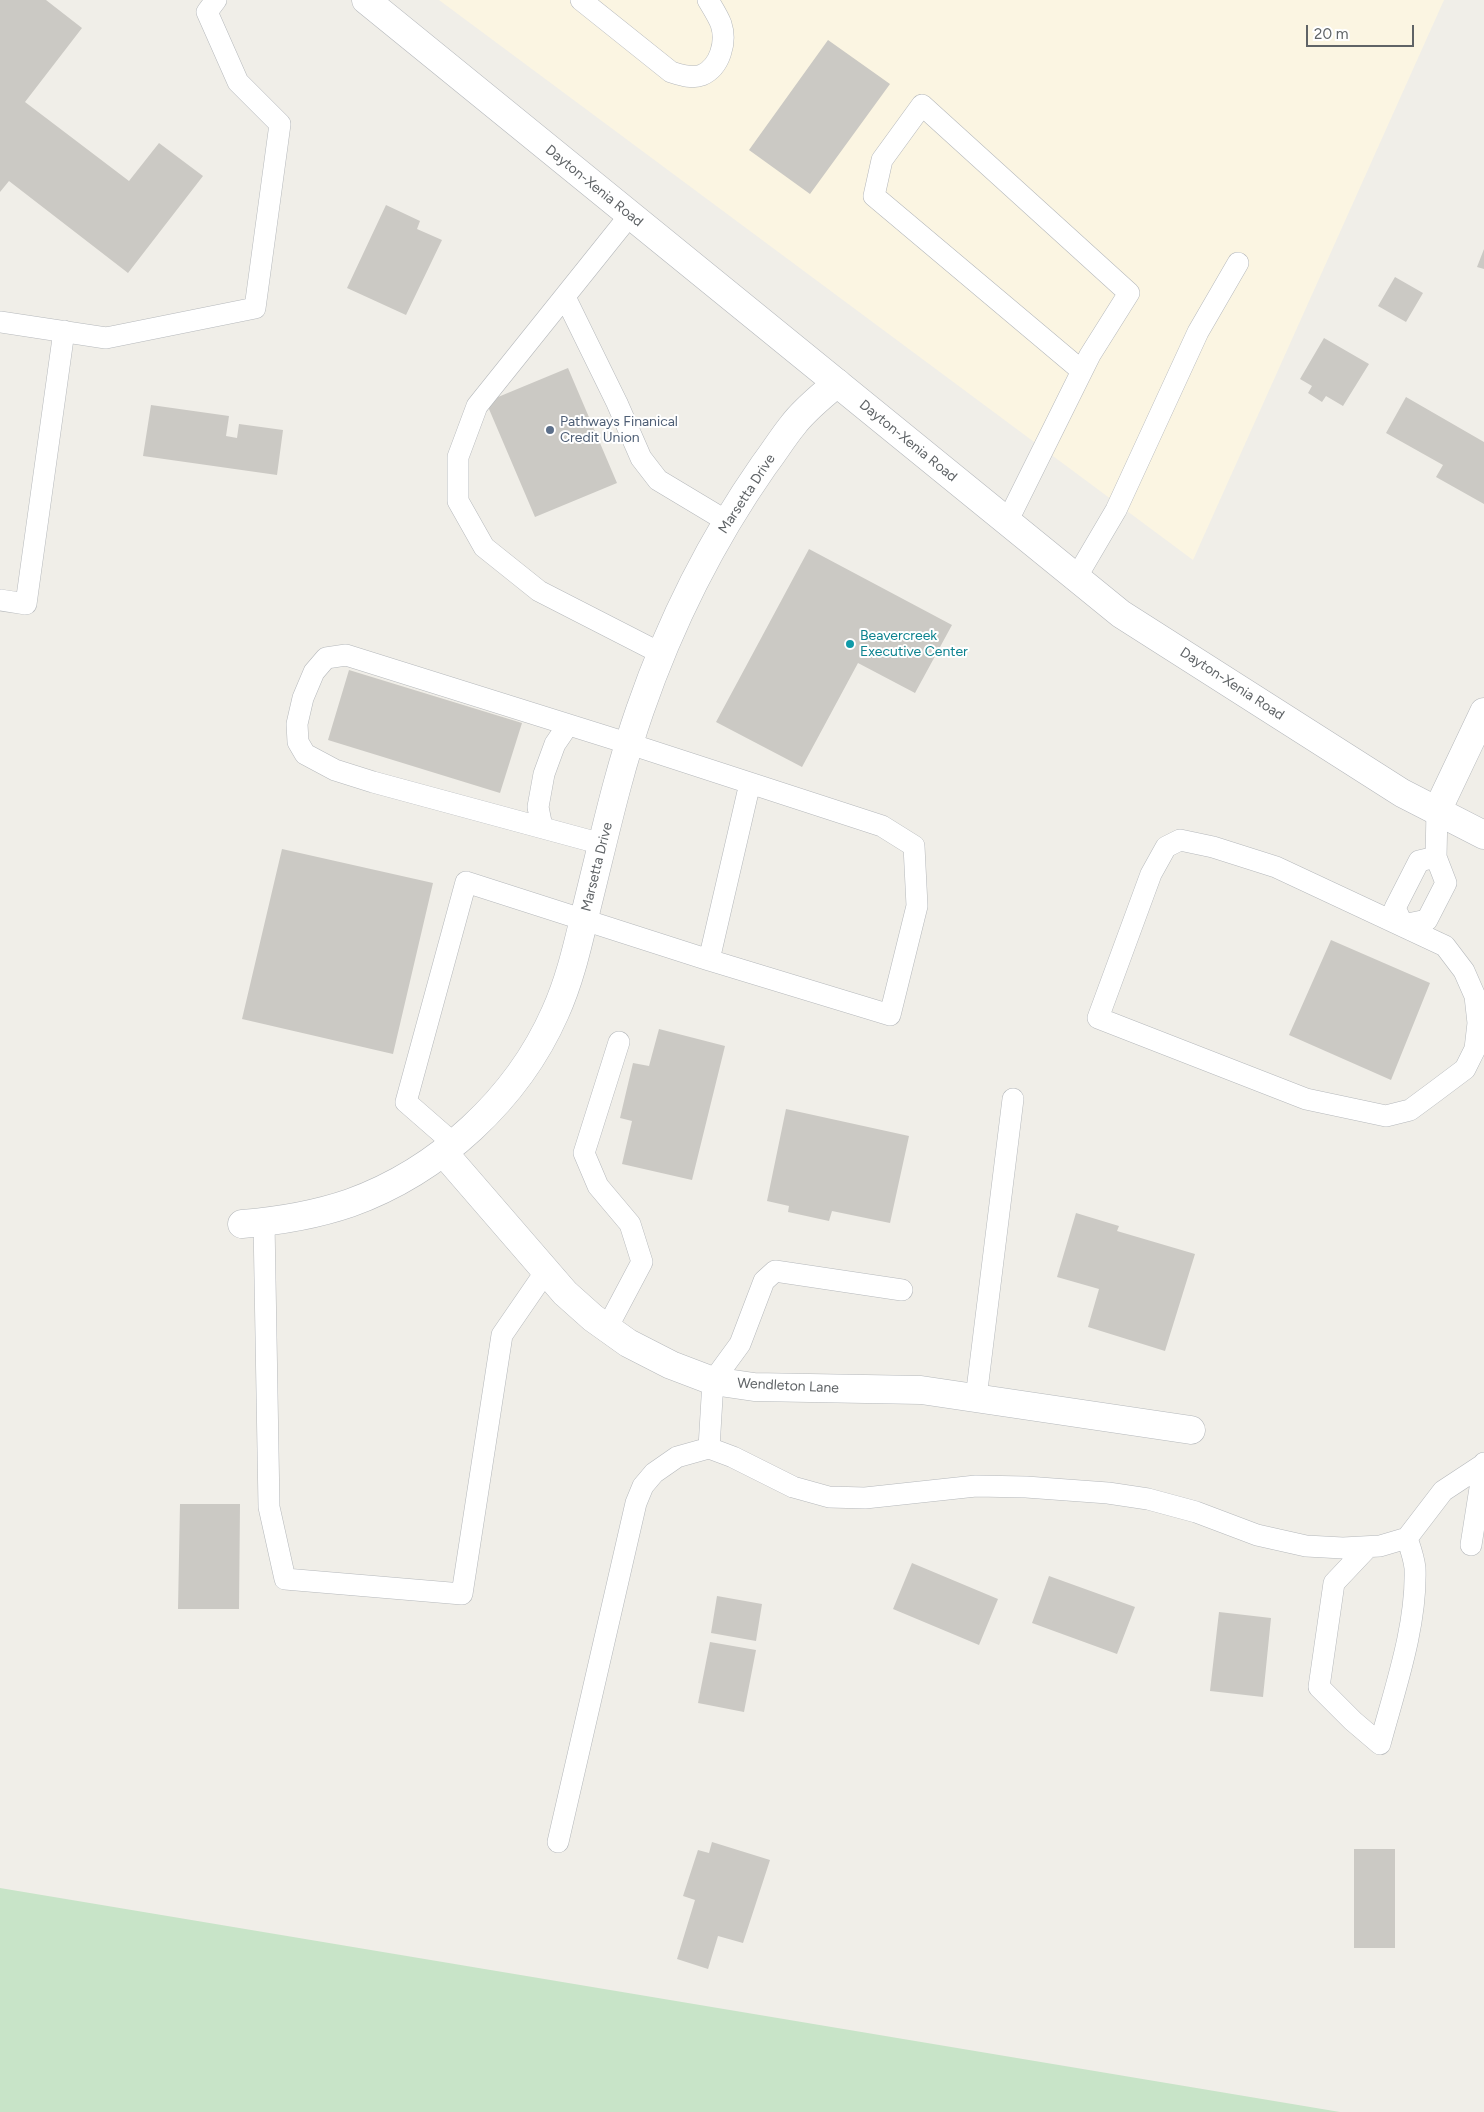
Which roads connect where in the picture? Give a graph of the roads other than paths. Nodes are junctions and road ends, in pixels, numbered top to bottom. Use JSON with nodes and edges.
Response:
{"nodes":[{"id":1,"x":216,"y":0,"type":"edge"},
{"id":2,"x":366,"y":0,"type":"edge"},
{"id":3,"x":581,"y":0,"type":"edge"},
{"id":4,"x":708,"y":0,"type":"edge"},
{"id":5,"x":630,"y":215,"type":"junction"},
{"id":6,"x":1238,"y":263,"type":"dead end"},
{"id":7,"x":565,"y":297,"type":"junction"},
{"id":8,"x":0,"y":322,"type":"edge"},
{"id":9,"x":64,"y":331,"type":"junction"},
{"id":10,"x":1082,"y":371,"type":"junction"},
{"id":11,"x":837,"y":383,"type":"junction"},
{"id":12,"x":728,"y":522,"type":"junction"},
{"id":13,"x":1007,"y":522,"type":"junction"},
{"id":14,"x":1076,"y":578,"type":"junction"},
{"id":15,"x":0,"y":600,"type":"edge"},
{"id":16,"x":662,"y":654,"type":"junction"},
{"id":17,"x":1484,"y":712,"type":"edge"},
{"id":18,"x":568,"y":725,"type":"junction"},
{"id":19,"x":630,"y":744,"type":"junction"},
{"id":20,"x":750,"y":783,"type":"junction"},
{"id":21,"x":1437,"y":811,"type":"junction"},
{"id":22,"x":542,"y":827,"type":"junction"},
{"id":23,"x":1484,"y":835,"type":"edge"},
{"id":24,"x":602,"y":844,"type":"junction"},
{"id":25,"x":1436,"y":857,"type":"junction"},
{"id":26,"x":584,"y":920,"type":"junction"},
{"id":27,"x":1403,"y":925,"type":"junction"},
{"id":28,"x":709,"y":960,"type":"junction"},
{"id":29,"x":619,"y":1042,"type":"dead end"},
{"id":30,"x":1013,"y":1099,"type":"dead end"},
{"id":31,"x":448,"y":1148,"type":"junction"},
{"id":32,"x":253,"y":1223,"type":"joint"},
{"id":33,"x":546,"y":1271,"type":"junction"},
{"id":34,"x":902,"y":1290,"type":"dead end"},
{"id":35,"x":607,"y":1328,"type":"junction"},
{"id":36,"x":713,"y":1381,"type":"junction"},
{"id":37,"x":976,"y":1398,"type":"junction"},
{"id":38,"x":1191,"y":1430,"type":"dead end"},
{"id":39,"x":709,"y":1448,"type":"junction"},
{"id":40,"x":1484,"y":1463,"type":"edge"},
{"id":41,"x":1407,"y":1538,"type":"junction"},
{"id":42,"x":1472,"y":1546,"type":"dead end"},
{"id":43,"x":1368,"y":1547,"type":"junction"},
{"id":44,"x":558,"y":1842,"type":"dead end"}],
"edges":[{"from":1,"to":9,"type":"lane"},
{"from":2,"to":5,"type":"street","name":"Dayton-Xenia Road"},
{"from":3,"to":4,"type":"lane"},
{"from":5,"to":7,"type":"lane"},
{"from":5,"to":11,"type":"street","name":"Dayton-Xenia Road"},
{"from":6,"to":14,"type":"lane"},
{"from":7,"to":12,"type":"lane"},
{"from":7,"to":16,"type":"lane"},
{"from":8,"to":9,"type":"lane"},
{"from":9,"to":15,"type":"lane"},
{"from":10,"to":10,"type":"lane"},
{"from":10,"to":13,"type":"lane"},
{"from":11,"to":12,"type":"street","name":"Marsetta Drive"},
{"from":11,"to":13,"type":"street","name":"Dayton-Xenia Road"},
{"from":12,"to":16,"type":"street","name":"Marsetta Drive"},
{"from":13,"to":14,"type":"street","name":"Dayton-Xenia Road"},
{"from":14,"to":21,"type":"street","name":"Dayton-Xenia Road"},
{"from":16,"to":19,"type":"street","name":"Marsetta Drive"},
{"from":17,"to":21,"type":"street"},
{"from":18,"to":19,"type":"lane"},
{"from":18,"to":22,"type":"lane"},
{"from":18,"to":22,"type":"lane"},
{"from":19,"to":20,"type":"lane"},
{"from":19,"to":24,"type":"street","name":"Marsetta Drive"},
{"from":20,"to":28,"type":"lane"},
{"from":20,"to":28,"type":"lane"},
{"from":21,"to":23,"type":"street","name":"Dayton-Xenia Road"},
{"from":21,"to":25,"type":"lane"},
{"from":22,"to":24,"type":"lane"},
{"from":24,"to":26,"type":"street","name":"Marsetta Drive"},
{"from":25,"to":27,"type":"lane"},
{"from":25,"to":27,"type":"lane"},
{"from":26,"to":28,"type":"lane"},
{"from":26,"to":31,"type":"street","name":"Marsetta Drive"},
{"from":26,"to":31,"type":"lane"},
{"from":27,"to":27,"type":"lane"},
{"from":29,"to":35,"type":"lane"},
{"from":30,"to":37,"type":"lane"},
{"from":31,"to":32,"type":"street","name":"Marsetta Drive"},
{"from":31,"to":33,"type":"street","name":"Wendleton Lane"},
{"from":32,"to":33,"type":"lane"},
{"from":33,"to":35,"type":"street","name":"Wendleton Lane"},
{"from":34,"to":36,"type":"lane"},
{"from":35,"to":36,"type":"street","name":"Wendleton Lane"},
{"from":36,"to":37,"type":"street","name":"Wendleton Lane"},
{"from":36,"to":39,"type":"lane"},
{"from":37,"to":38,"type":"street","name":"Wendleton Lane"},
{"from":39,"to":43,"type":"lane"},
{"from":39,"to":44,"type":"lane"},
{"from":40,"to":41,"type":"lane"},
{"from":40,"to":42,"type":"lane"},
{"from":41,"to":43,"type":"lane"},
{"from":41,"to":43,"type":"lane"}]}
